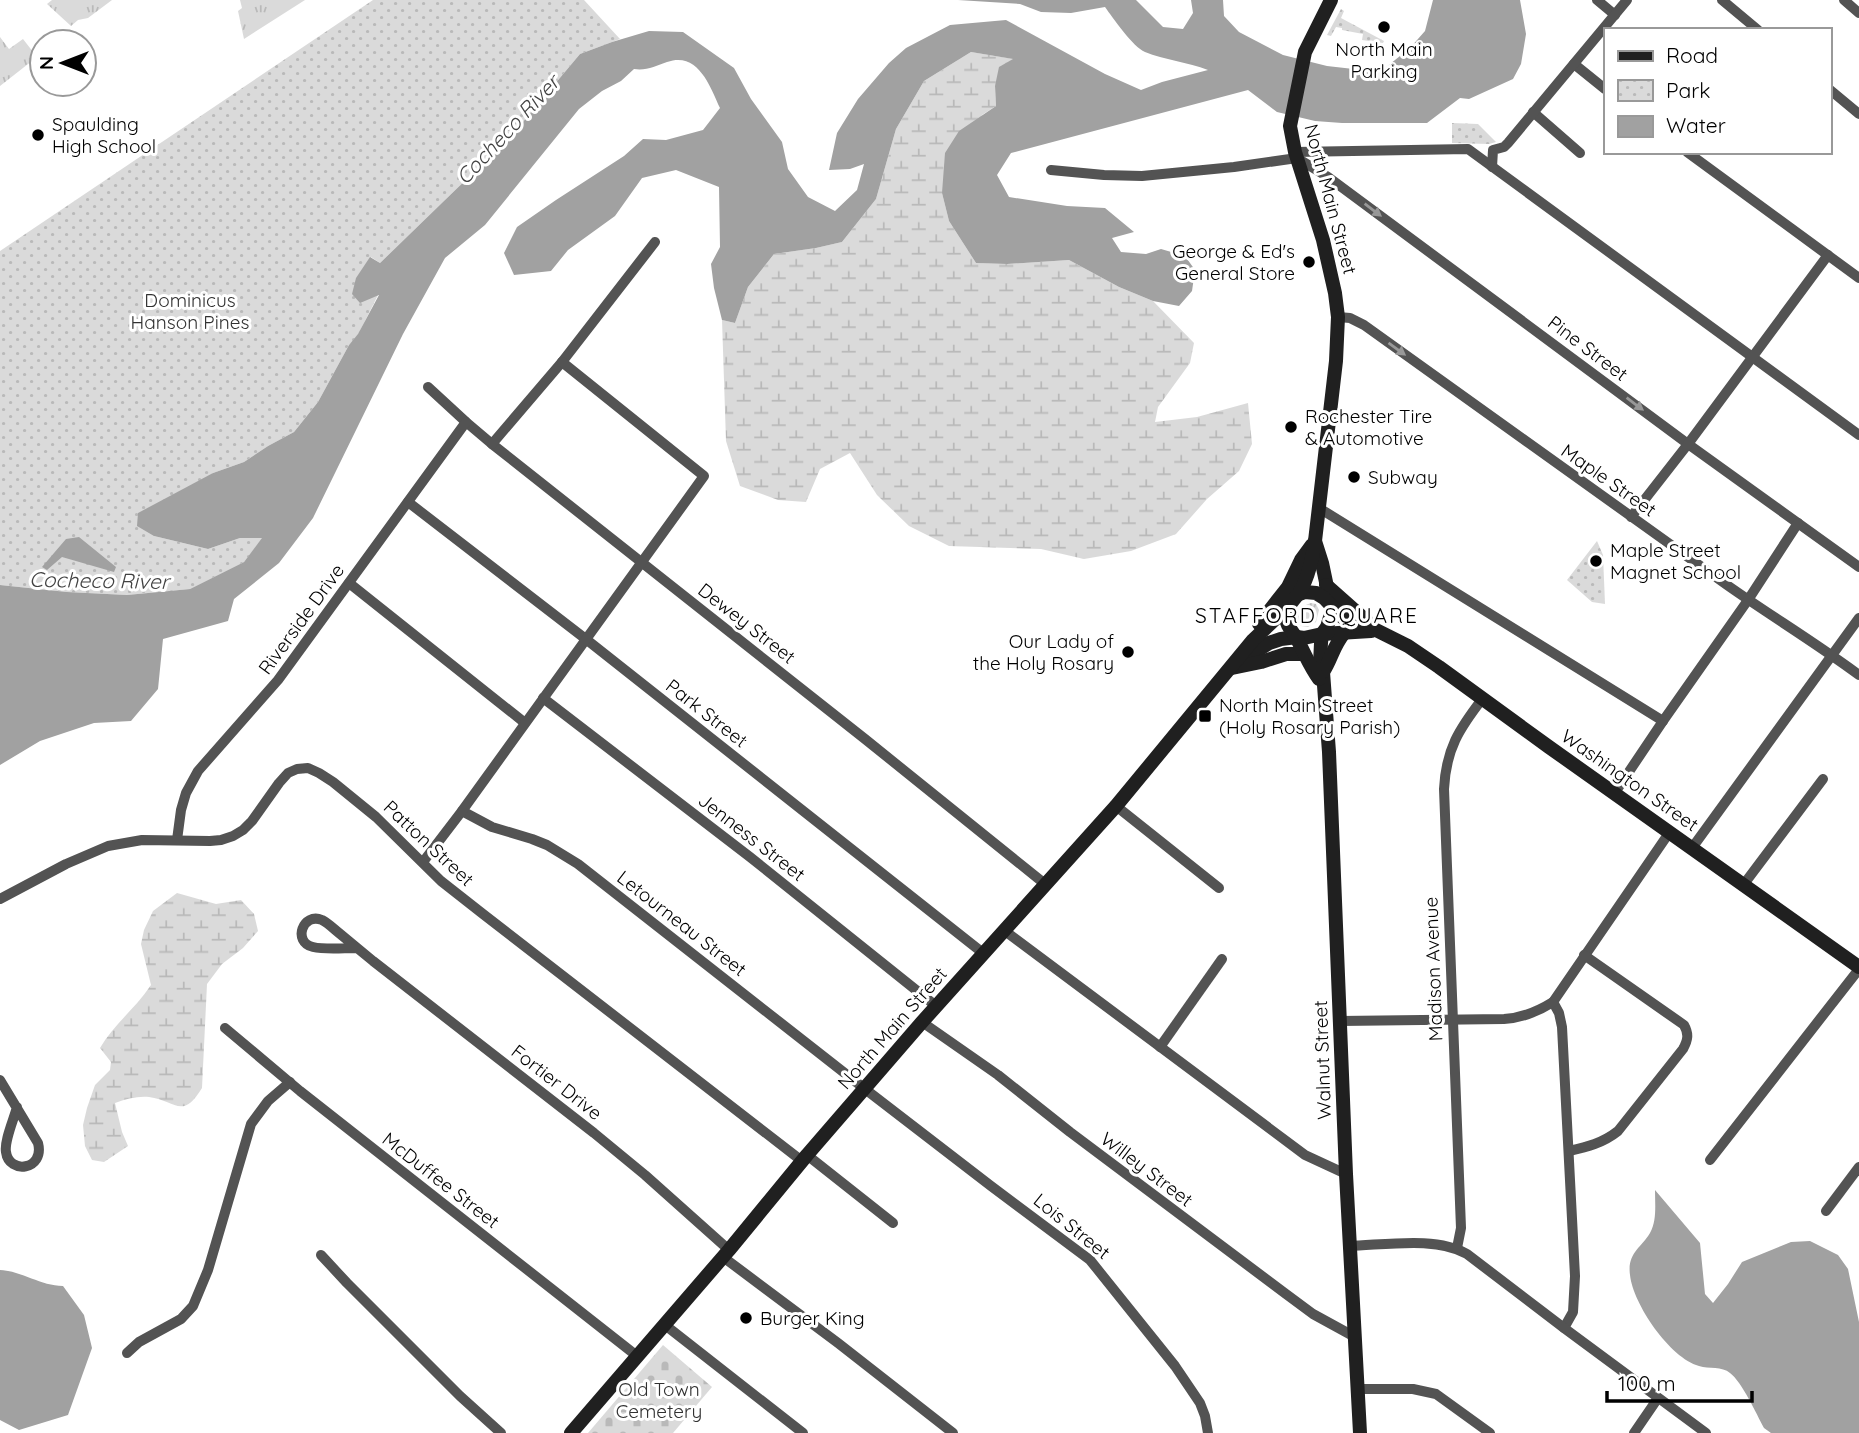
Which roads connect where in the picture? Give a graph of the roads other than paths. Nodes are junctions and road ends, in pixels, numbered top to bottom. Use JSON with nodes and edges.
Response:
{"nodes":[{"id":1,"x":1331,"y":0,"type":"edge"},
{"id":2,"x":1597,"y":0,"type":"edge"},
{"id":3,"x":1627,"y":0,"type":"edge"},
{"id":4,"x":1722,"y":0,"type":"edge"},
{"id":5,"x":1844,"y":0,"type":"edge"},
{"id":6,"x":1859,"y":13,"type":"edge"},
{"id":7,"x":1615,"y":15,"type":"junction"},
{"id":8,"x":1604,"y":28,"type":"edge"},
{"id":9,"x":1604,"y":28,"type":"edge"},
{"id":10,"x":1756,"y":28,"type":"edge"},
{"id":11,"x":1574,"y":64,"type":"junction"},
{"id":12,"x":1604,"y":88,"type":"edge"},
{"id":13,"x":1831,"y":91,"type":"edge"},
{"id":14,"x":1533,"y":112,"type":"junction"},
{"id":15,"x":1859,"y":114,"type":"edge"},
{"id":16,"x":1468,"y":149,"type":"junction"},
{"id":17,"x":1493,"y":150,"type":"junction"},
{"id":18,"x":1580,"y":153,"type":"dead end"},
{"id":19,"x":1690,"y":154,"type":"edge"},
{"id":20,"x":1296,"y":155,"type":"junction"},
{"id":21,"x":1492,"y":167,"type":"junction"},
{"id":22,"x":1051,"y":170,"type":"dead end"},
{"id":23,"x":655,"y":242,"type":"dead end"},
{"id":24,"x":1828,"y":255,"type":"junction"},
{"id":25,"x":1859,"y":278,"type":"edge"},
{"id":26,"x":1338,"y":317,"type":"junction"},
{"id":27,"x":1751,"y":356,"type":"junction"},
{"id":28,"x":562,"y":362,"type":"junction"},
{"id":29,"x":428,"y":387,"type":"dead end"},
{"id":30,"x":466,"y":422,"type":"junction"},
{"id":31,"x":1859,"y":435,"type":"edge"},
{"id":32,"x":492,"y":444,"type":"junction"},
{"id":33,"x":1688,"y":444,"type":"junction"},
{"id":34,"x":408,"y":502,"type":"junction"},
{"id":35,"x":1319,"y":509,"type":"junction"},
{"id":36,"x":1631,"y":517,"type":"junction"},
{"id":37,"x":1798,"y":523,"type":"junction"},
{"id":38,"x":1315,"y":541,"type":"junction"},
{"id":39,"x":642,"y":562,"type":"junction"},
{"id":40,"x":1859,"y":567,"type":"edge"},
{"id":41,"x":349,"y":583,"type":"junction"},
{"id":42,"x":1326,"y":585,"type":"junction"},
{"id":43,"x":1297,"y":595,"type":"junction"},
{"id":44,"x":1748,"y":600,"type":"junction"},
{"id":45,"x":1331,"y":607,"type":"junction"},
{"id":46,"x":1287,"y":608,"type":"junction"},
{"id":47,"x":1859,"y":618,"type":"edge"},
{"id":48,"x":1376,"y":630,"type":"junction"},
{"id":49,"x":1345,"y":632,"type":"junction"},
{"id":50,"x":1322,"y":634,"type":"junction"},
{"id":51,"x":1297,"y":637,"type":"junction"},
{"id":52,"x":587,"y":640,"type":"junction"},
{"id":53,"x":1245,"y":652,"type":"junction"},
{"id":54,"x":1304,"y":654,"type":"junction"},
{"id":55,"x":1832,"y":655,"type":"junction"},
{"id":56,"x":1232,"y":668,"type":"junction"},
{"id":57,"x":1859,"y":675,"type":"edge"},
{"id":58,"x":1323,"y":679,"type":"junction"},
{"id":59,"x":543,"y":698,"type":"junction"},
{"id":60,"x":1483,"y":698,"type":"junction"},
{"id":61,"x":1663,"y":721,"type":"junction"},
{"id":62,"x":525,"y":723,"type":"junction"},
{"id":63,"x":1823,"y":779,"type":"dead end"},
{"id":64,"x":1614,"y":794,"type":"junction"},
{"id":65,"x":1115,"y":806,"type":"junction"},
{"id":66,"x":462,"y":811,"type":"junction"},
{"id":67,"x":1669,"y":833,"type":"junction"},
{"id":68,"x":177,"y":840,"type":"junction"},
{"id":69,"x":1692,"y":848,"type":"junction"},
{"id":70,"x":422,"y":862,"type":"junction"},
{"id":71,"x":1045,"y":884,"type":"junction"},
{"id":72,"x":1744,"y":884,"type":"junction"},
{"id":73,"x":1219,"y":888,"type":"dead end"},
{"id":74,"x":0,"y":899,"type":"edge"},
{"id":75,"x":1005,"y":931,"type":"junction"},
{"id":76,"x":357,"y":948,"type":"junction"},
{"id":77,"x":983,"y":953,"type":"junction"},
{"id":78,"x":1584,"y":955,"type":"junction"},
{"id":79,"x":1222,"y":959,"type":"dead end"},
{"id":80,"x":1859,"y":968,"type":"edge"},
{"id":81,"x":1553,"y":1002,"type":"junction"},
{"id":82,"x":936,"y":1006,"type":"junction"},
{"id":83,"x":1340,"y":1021,"type":"junction"},
{"id":84,"x":1453,"y":1021,"type":"junction"},
{"id":85,"x":922,"y":1022,"type":"junction"},
{"id":86,"x":225,"y":1028,"type":"dead end"},
{"id":87,"x":1160,"y":1047,"type":"junction"},
{"id":88,"x":0,"y":1080,"type":"edge"},
{"id":89,"x":290,"y":1082,"type":"junction"},
{"id":90,"x":865,"y":1089,"type":"junction"},
{"id":91,"x":17,"y":1107,"type":"junction"},
{"id":92,"x":1569,"y":1151,"type":"junction"},
{"id":93,"x":805,"y":1158,"type":"junction"},
{"id":94,"x":1710,"y":1160,"type":"dead end"},
{"id":95,"x":1859,"y":1167,"type":"edge"},
{"id":96,"x":1346,"y":1174,"type":"junction"},
{"id":97,"x":1826,"y":1211,"type":"dead end"},
{"id":98,"x":893,"y":1223,"type":"dead end"},
{"id":99,"x":1349,"y":1246,"type":"junction"},
{"id":100,"x":1457,"y":1248,"type":"junction"},
{"id":101,"x":726,"y":1254,"type":"junction"},
{"id":102,"x":321,"y":1255,"type":"dead end"},
{"id":103,"x":665,"y":1325,"type":"junction"},
{"id":104,"x":1564,"y":1328,"type":"junction"},
{"id":105,"x":1355,"y":1337,"type":"junction"},
{"id":106,"x":127,"y":1353,"type":"dead end"},
{"id":107,"x":637,"y":1356,"type":"junction"},
{"id":108,"x":1357,"y":1389,"type":"junction"},
{"id":109,"x":1658,"y":1398,"type":"junction"},
{"id":110,"x":501,"y":1433,"type":"edge"},
{"id":111,"x":571,"y":1433,"type":"edge"},
{"id":112,"x":803,"y":1433,"type":"edge"},
{"id":113,"x":953,"y":1433,"type":"edge"},
{"id":114,"x":1208,"y":1433,"type":"edge"},
{"id":115,"x":1360,"y":1433,"type":"edge"},
{"id":116,"x":1490,"y":1433,"type":"edge"},
{"id":117,"x":1634,"y":1433,"type":"edge"},
{"id":118,"x":1706,"y":1433,"type":"edge"}],
"edges":[{"from":1,"to":20,"type":"main road","name":"North Main Street"},
{"from":2,"to":7,"type":"street"},
{"from":3,"to":7,"type":"street"},
{"from":4,"to":10,"type":"street"},
{"from":5,"to":6,"type":"street"},
{"from":7,"to":9,"type":"street"},
{"from":8,"to":11,"type":"street"},
{"from":11,"to":12,"type":"street"},
{"from":11,"to":14,"type":"street"},
{"from":13,"to":15,"type":"street"},
{"from":14,"to":17,"type":"street"},
{"from":14,"to":18,"type":"street"},
{"from":16,"to":17,"type":"street"},
{"from":16,"to":20,"type":"street"},
{"from":16,"to":21,"type":"street"},
{"from":17,"to":21,"type":"street"},
{"from":19,"to":24,"type":"street"},
{"from":20,"to":22,"type":"street"},
{"from":20,"to":26,"type":"main road","name":"North Main Street"},
{"from":20,"to":33,"type":"street","name":"Pine Street","one_way":true},
{"from":21,"to":27,"type":"street"},
{"from":23,"to":28,"type":"street"},
{"from":24,"to":25,"type":"street"},
{"from":24,"to":27,"type":"street"},
{"from":26,"to":35,"type":"main road","name":"North Main Street"},
{"from":26,"to":36,"type":"street","name":"Maple Street","one_way":true},
{"from":27,"to":31,"type":"street"},
{"from":27,"to":33,"type":"street"},
{"from":28,"to":32,"type":"street"},
{"from":28,"to":39,"type":"street"},
{"from":29,"to":30,"type":"street","name":"Dewey Street"},
{"from":30,"to":32,"type":"street","name":"Dewey Street"},
{"from":30,"to":34,"type":"street","name":"Riverside Drive"},
{"from":32,"to":39,"type":"street","name":"Dewey Street"},
{"from":33,"to":36,"type":"street"},
{"from":33,"to":37,"type":"street","name":"Pine Street"},
{"from":34,"to":41,"type":"street","name":"Riverside Drive"},
{"from":34,"to":52,"type":"street","name":"Park Street"},
{"from":35,"to":38,"type":"main road","name":"North Main Street"},
{"from":35,"to":61,"type":"street"},
{"from":36,"to":44,"type":"street","name":"Maple Street"},
{"from":37,"to":40,"type":"street","name":"Pine Street"},
{"from":37,"to":44,"type":"street"},
{"from":38,"to":42,"type":"main road","name":"North Main Street"},
{"from":38,"to":43,"type":"main road","name":"North Main Street"},
{"from":38,"to":53,"type":"main road","name":"North Main Street"},
{"from":39,"to":52,"type":"street"},
{"from":39,"to":71,"type":"street","name":"Dewey Street"},
{"from":41,"to":62,"type":"street"},
{"from":41,"to":68,"type":"street","name":"Riverside Drive"},
{"from":42,"to":45,"type":"main road","name":"North Main Street"},
{"from":42,"to":48,"type":"main road"},
{"from":43,"to":45,"type":"main road"},
{"from":43,"to":46,"type":"main road"},
{"from":44,"to":55,"type":"street","name":"Maple Street"},
{"from":44,"to":61,"type":"street"},
{"from":45,"to":48,"type":"main road","name":"Washington Street"},
{"from":45,"to":50,"type":"main road"},
{"from":46,"to":51,"type":"main road"},
{"from":46,"to":53,"type":"main road","name":"North Main Street"},
{"from":47,"to":55,"type":"street"},
{"from":48,"to":49,"type":"main road"},
{"from":48,"to":60,"type":"main road","name":"Washington Street"},
{"from":49,"to":50,"type":"main road"},
{"from":49,"to":58,"type":"main road"},
{"from":50,"to":51,"type":"main road"},
{"from":50,"to":58,"type":"main road","name":"Walnut Street"},
{"from":51,"to":53,"type":"main road"},
{"from":51,"to":54,"type":"main road","name":"Walnut Street"},
{"from":52,"to":59,"type":"street"},
{"from":52,"to":77,"type":"street","name":"Park Street"},
{"from":53,"to":56,"type":"main road","name":"North Main Street"},
{"from":54,"to":56,"type":"main road"},
{"from":54,"to":58,"type":"main road","name":"Walnut Street"},
{"from":55,"to":57,"type":"street","name":"Maple Street"},
{"from":55,"to":69,"type":"street"},
{"from":56,"to":65,"type":"main road","name":"North Main Street"},
{"from":58,"to":83,"type":"main road","name":"Walnut Street"},
{"from":59,"to":62,"type":"street"},
{"from":59,"to":82,"type":"street","name":"Jenness Street"},
{"from":60,"to":64,"type":"main road","name":"Washington Street"},
{"from":60,"to":84,"type":"street","name":"Madison Avenue"},
{"from":61,"to":64,"type":"street"},
{"from":62,"to":66,"type":"street"},
{"from":63,"to":72,"type":"street"},
{"from":64,"to":67,"type":"main road","name":"Washington Street"},
{"from":65,"to":71,"type":"main road","name":"North Main Street"},
{"from":65,"to":73,"type":"street"},
{"from":66,"to":70,"type":"street"},
{"from":66,"to":90,"type":"street","name":"Letourneau Street"},
{"from":67,"to":69,"type":"main road","name":"Washington Street"},
{"from":67,"to":78,"type":"street"},
{"from":68,"to":70,"type":"street","name":"Patton Street"},
{"from":68,"to":74,"type":"street","name":"Patton Street"},
{"from":69,"to":72,"type":"main road","name":"Washington Street"},
{"from":70,"to":93,"type":"street","name":"Patton Street"},
{"from":71,"to":75,"type":"main road","name":"North Main Street"},
{"from":72,"to":80,"type":"main road","name":"Washington Street"},
{"from":75,"to":77,"type":"main road","name":"North Main Street"},
{"from":75,"to":87,"type":"street"},
{"from":76,"to":76,"type":"street","name":"Fortier Drive"},
{"from":76,"to":101,"type":"street","name":"Fortier Drive"},
{"from":77,"to":82,"type":"main road","name":"North Main Street"},
{"from":78,"to":81,"type":"street"},
{"from":78,"to":92,"type":"street"},
{"from":79,"to":87,"type":"street"},
{"from":80,"to":94,"type":"street"},
{"from":81,"to":84,"type":"street"},
{"from":81,"to":92,"type":"street"},
{"from":82,"to":85,"type":"main road","name":"North Main Street"},
{"from":83,"to":84,"type":"street"},
{"from":83,"to":96,"type":"main road","name":"Walnut Street"},
{"from":84,"to":100,"type":"street","name":"Madison Avenue"},
{"from":85,"to":90,"type":"main road","name":"North Main Street"},
{"from":85,"to":105,"type":"street","name":"Willey Street"},
{"from":86,"to":89,"type":"street","name":"McDuffee Street"},
{"from":87,"to":96,"type":"street"},
{"from":88,"to":91,"type":"street"},
{"from":89,"to":106,"type":"street"},
{"from":89,"to":107,"type":"street","name":"McDuffee Street"},
{"from":90,"to":93,"type":"main road","name":"North Main Street"},
{"from":90,"to":114,"type":"street","name":"Lois Street"},
{"from":91,"to":91,"type":"street"},
{"from":92,"to":104,"type":"street"},
{"from":93,"to":98,"type":"street","name":"Patton Street"},
{"from":93,"to":101,"type":"main road","name":"North Main Street"},
{"from":95,"to":97,"type":"street"},
{"from":96,"to":99,"type":"main road","name":"Walnut Street"},
{"from":99,"to":100,"type":"street"},
{"from":99,"to":105,"type":"main road","name":"Walnut Street"},
{"from":100,"to":104,"type":"street"},
{"from":101,"to":103,"type":"main road","name":"North Main Street"},
{"from":101,"to":113,"type":"street","name":"Fortier Drive"},
{"from":102,"to":110,"type":"street"},
{"from":103,"to":107,"type":"main road","name":"North Main Street"},
{"from":103,"to":112,"type":"street"},
{"from":104,"to":109,"type":"street"},
{"from":105,"to":108,"type":"main road","name":"Walnut Street"},
{"from":107,"to":111,"type":"main road","name":"North Main Street"},
{"from":108,"to":115,"type":"main road","name":"Walnut Street"},
{"from":108,"to":116,"type":"street"},
{"from":109,"to":117,"type":"street"},
{"from":109,"to":118,"type":"street"}]}
